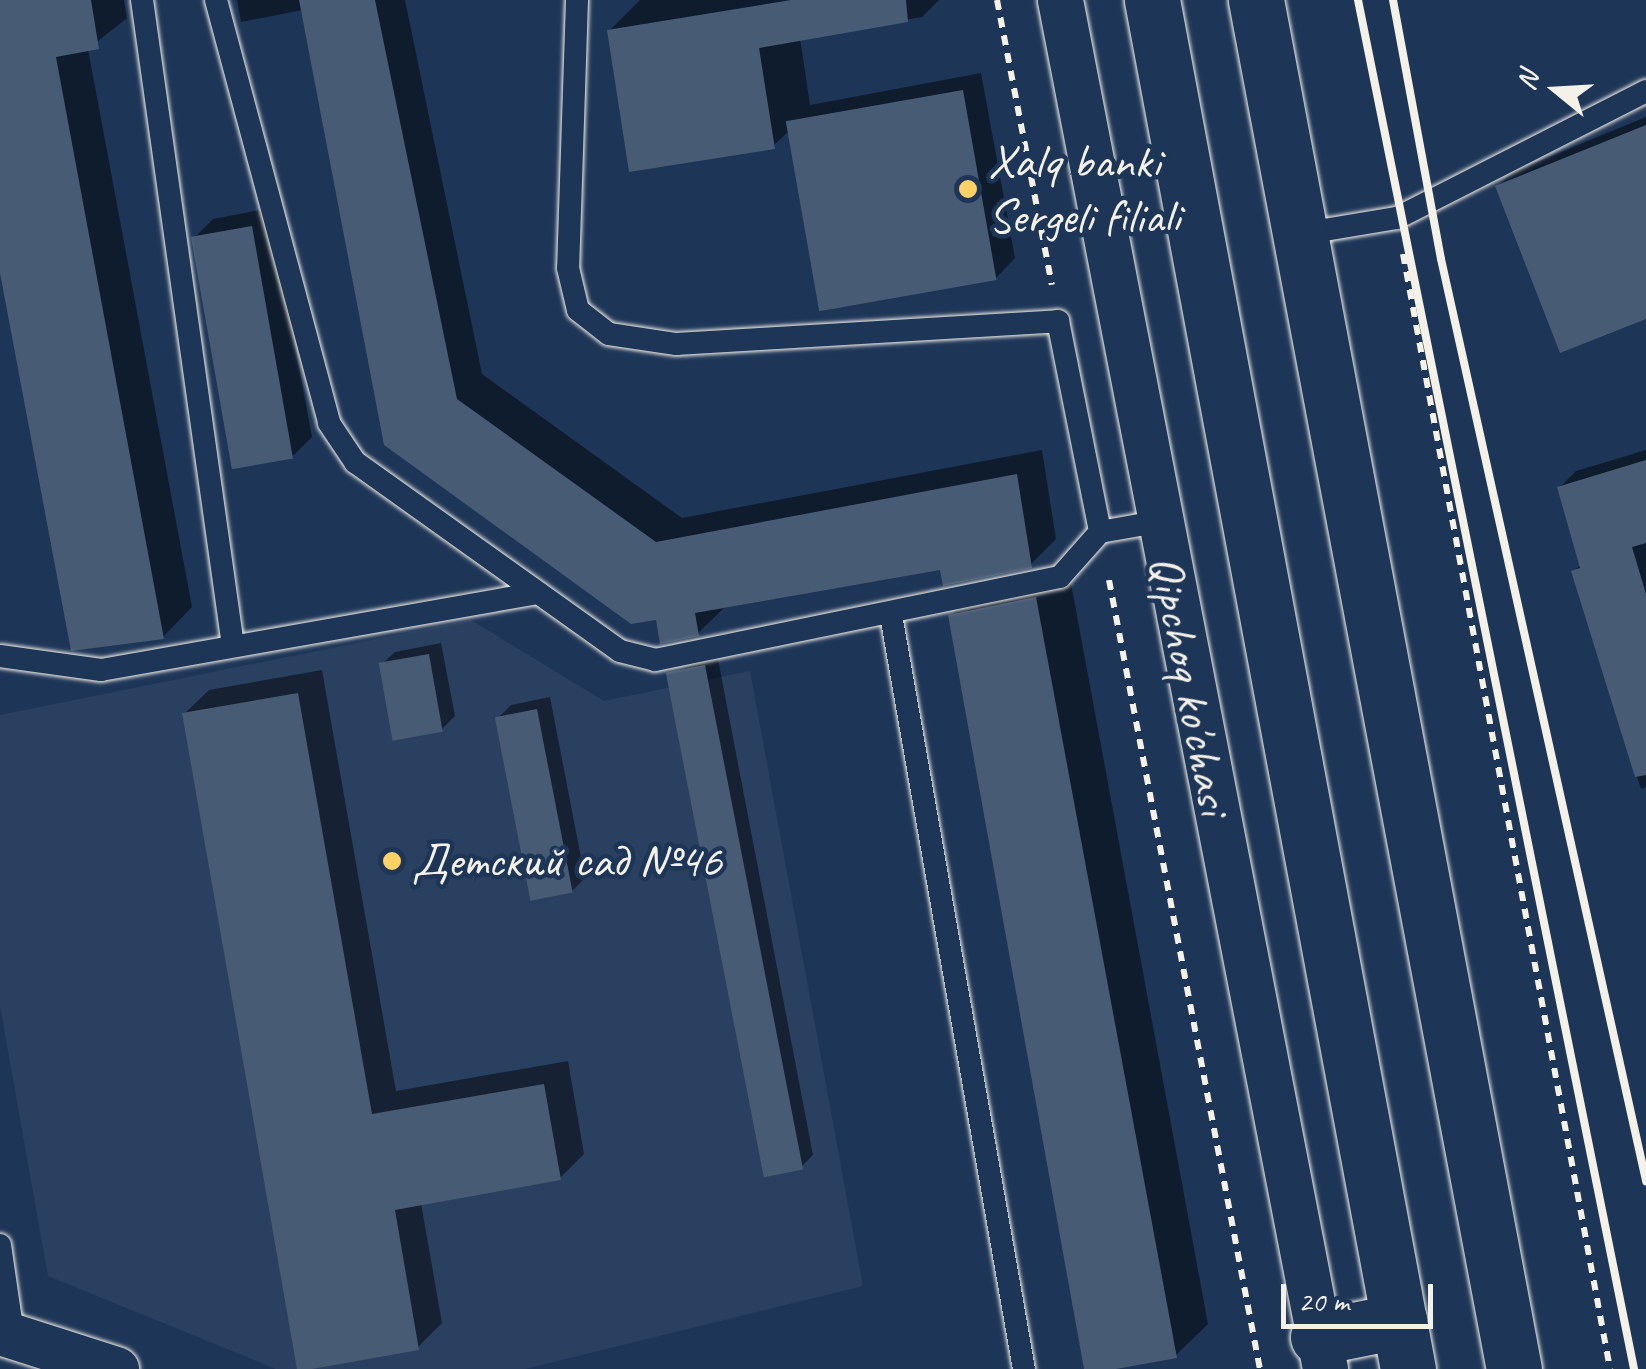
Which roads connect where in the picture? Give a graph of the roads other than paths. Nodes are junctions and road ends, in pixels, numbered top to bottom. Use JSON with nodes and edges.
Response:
{"nodes":[{"id":1,"x":142,"y":0,"type":"edge"},
{"id":2,"x":216,"y":0,"type":"edge"},
{"id":3,"x":577,"y":0,"type":"edge"},
{"id":4,"x":1060,"y":0,"type":"edge"},
{"id":5,"x":1152,"y":0,"type":"edge"},
{"id":6,"x":1256,"y":0,"type":"edge"},
{"id":7,"x":1646,"y":91,"type":"edge"},
{"id":8,"x":1300,"y":234,"type":"junction"},
{"id":9,"x":1158,"y":522,"type":"junction"},
{"id":10,"x":1100,"y":532,"type":"junction"},
{"id":11,"x":538,"y":593,"type":"junction"},
{"id":12,"x":892,"y":615,"type":"junction"},
{"id":13,"x":233,"y":646,"type":"junction"},
{"id":14,"x":0,"y":656,"type":"edge"},
{"id":15,"x":0,"y":1245,"type":"edge"},
{"id":16,"x":7,"y":1333,"type":"edge"},
{"id":17,"x":1404,"y":1345,"type":"edge"},
{"id":18,"x":1321,"y":1353,"type":"edge"},
{"id":19,"x":116,"y":1369,"type":"edge"},
{"id":20,"x":1024,"y":1369,"type":"edge"},
{"id":21,"x":1514,"y":1369,"type":"edge"}],
"edges":[{"from":1,"to":13,"type":"lane"},
{"from":2,"to":11,"type":"lane"},
{"from":3,"to":10,"type":"lane"},
{"from":4,"to":9,"type":"street","name":"Qipchoq ko'chasi"},
{"from":5,"to":17,"type":"main road","name":"Qipchoq ko'chasi"},
{"from":6,"to":8,"type":"main road"},
{"from":7,"to":8,"type":"lane"},
{"from":8,"to":21,"type":"main road"},
{"from":9,"to":10,"type":"lane"},
{"from":9,"to":18,"type":"street","name":"Qipchoq ko'chasi"},
{"from":10,"to":12,"type":"lane"},
{"from":11,"to":12,"type":"lane"},
{"from":11,"to":13,"type":"lane"},
{"from":12,"to":20,"type":"lane"},
{"from":13,"to":14,"type":"lane"},
{"from":15,"to":16,"type":"lane"},
{"from":16,"to":19,"type":"street"},
{"from":17,"to":18,"type":"main road"}]}
